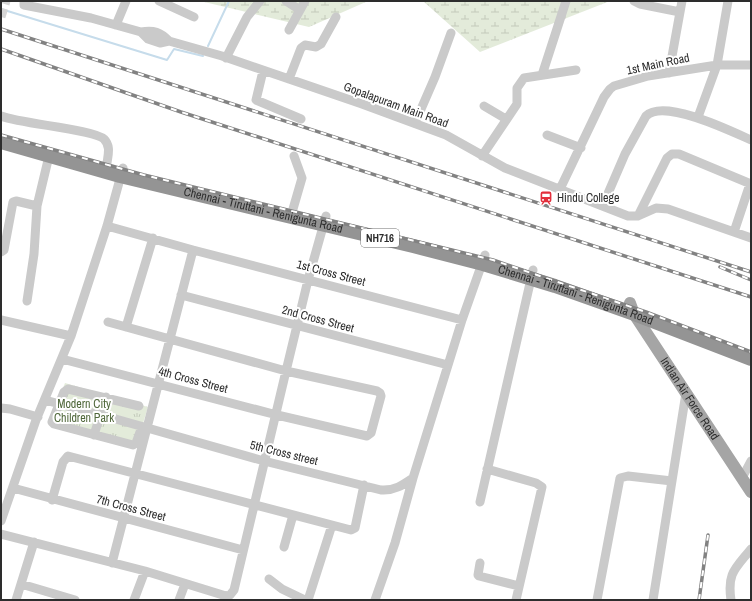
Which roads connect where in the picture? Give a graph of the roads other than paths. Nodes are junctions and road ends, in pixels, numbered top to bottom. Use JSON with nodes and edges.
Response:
{"nodes":[{"id":1,"x":126,"y":1,"type":"edge"},
{"id":2,"x":159,"y":1,"type":"edge"},
{"id":3,"x":260,"y":1,"type":"edge"},
{"id":4,"x":286,"y":1,"type":"edge"},
{"id":5,"x":305,"y":1,"type":"edge"},
{"id":6,"x":566,"y":1,"type":"edge"},
{"id":7,"x":634,"y":1,"type":"edge"},
{"id":8,"x":682,"y":1,"type":"edge"},
{"id":9,"x":728,"y":1,"type":"edge"},
{"id":10,"x":24,"y":3,"type":"edge"},
{"id":11,"x":300,"y":10,"type":"junction"},
{"id":12,"x":680,"y":12,"type":"junction"},
{"id":13,"x":194,"y":17,"type":"dead end"},
{"id":14,"x":336,"y":17,"type":"dead end"},
{"id":15,"x":116,"y":25,"type":"junction"},
{"id":16,"x":289,"y":30,"type":"dead end"},
{"id":17,"x":451,"y":33,"type":"dead end"},
{"id":18,"x":226,"y":58,"type":"junction"},
{"id":19,"x":717,"y":65,"type":"junction"},
{"id":20,"x":751,"y":65,"type":"edge"},
{"id":21,"x":263,"y":70,"type":"junction"},
{"id":22,"x":576,"y":70,"type":"dead end"},
{"id":23,"x":669,"y":73,"type":"junction"},
{"id":24,"x":542,"y":75,"type":"junction"},
{"id":25,"x":289,"y":79,"type":"junction"},
{"id":26,"x":484,"y":106,"type":"dead end"},
{"id":27,"x":1,"y":116,"type":"edge"},
{"id":28,"x":698,"y":117,"type":"junction"},
{"id":29,"x":301,"y":119,"type":"dead end"},
{"id":30,"x":506,"y":119,"type":"junction"},
{"id":31,"x":415,"y":122,"type":"junction"},
{"id":32,"x":1,"y":132,"type":"edge"},
{"id":33,"x":547,"y":135,"type":"dead end"},
{"id":34,"x":751,"y":140,"type":"edge"},
{"id":35,"x":1,"y":142,"type":"edge"},
{"id":36,"x":581,"y":148,"type":"junction"},
{"id":37,"x":49,"y":156,"type":"junction"},
{"id":38,"x":294,"y":156,"type":"dead end"},
{"id":39,"x":482,"y":156,"type":"junction"},
{"id":40,"x":107,"y":163,"type":"junction"},
{"id":41,"x":122,"y":172,"type":"junction"},
{"id":42,"x":750,"y":184,"type":"edge"},
{"id":43,"x":560,"y":189,"type":"junction"},
{"id":44,"x":603,"y":205,"type":"junction"},
{"id":45,"x":37,"y":206,"type":"junction"},
{"id":46,"x":293,"y":208,"type":"junction"},
{"id":47,"x":5,"y":215,"type":"edge"},
{"id":48,"x":638,"y":216,"type":"junction"},
{"id":49,"x":324,"y":221,"type":"junction"},
{"id":50,"x":107,"y":226,"type":"junction"},
{"id":51,"x":734,"y":232,"type":"junction"},
{"id":52,"x":153,"y":238,"type":"junction"},
{"id":53,"x":751,"y":238,"type":"edge"},
{"id":54,"x":193,"y":250,"type":"junction"},
{"id":55,"x":1,"y":252,"type":"edge"},
{"id":56,"x":484,"y":260,"type":"junction"},
{"id":57,"x":532,"y":274,"type":"junction"},
{"id":58,"x":308,"y":280,"type":"junction"},
{"id":59,"x":182,"y":295,"type":"junction"},
{"id":60,"x":27,"y":301,"type":"dead end"},
{"id":61,"x":632,"y":308,"type":"junction"},
{"id":62,"x":462,"y":320,"type":"junction"},
{"id":63,"x":108,"y":322,"type":"dead end"},
{"id":64,"x":2,"y":323,"type":"edge"},
{"id":65,"x":296,"y":325,"type":"junction"},
{"id":66,"x":126,"y":327,"type":"junction"},
{"id":67,"x":71,"y":336,"type":"junction"},
{"id":68,"x":170,"y":339,"type":"junction"},
{"id":69,"x":751,"y":349,"type":"edge"},
{"id":70,"x":62,"y":359,"type":"junction"},
{"id":71,"x":751,"y":359,"type":"edge"},
{"id":72,"x":448,"y":365,"type":"junction"},
{"id":73,"x":286,"y":371,"type":"junction"},
{"id":74,"x":158,"y":384,"type":"junction"},
{"id":75,"x":686,"y":393,"type":"junction"},
{"id":76,"x":106,"y":397,"type":"junction"},
{"id":77,"x":45,"y":400,"type":"junction"},
{"id":78,"x":60,"y":404,"type":"junction"},
{"id":79,"x":139,"y":406,"type":"dead end"},
{"id":80,"x":1,"y":408,"type":"edge"},
{"id":81,"x":145,"y":413,"type":"dead end"},
{"id":82,"x":101,"y":415,"type":"junction"},
{"id":83,"x":276,"y":415,"type":"junction"},
{"id":84,"x":38,"y":417,"type":"junction"},
{"id":85,"x":144,"y":427,"type":"junction"},
{"id":86,"x":94,"y":435,"type":"junction"},
{"id":87,"x":264,"y":461,"type":"junction"},
{"id":88,"x":751,"y":461,"type":"edge"},
{"id":89,"x":487,"y":469,"type":"junction"},
{"id":90,"x":134,"y":474,"type":"junction"},
{"id":91,"x":413,"y":478,"type":"junction"},
{"id":92,"x":742,"y":478,"type":"junction"},
{"id":93,"x":672,"y":480,"type":"junction"},
{"id":94,"x":364,"y":485,"type":"junction"},
{"id":95,"x":13,"y":488,"type":"junction"},
{"id":96,"x":751,"y":492,"type":"edge"},
{"id":97,"x":52,"y":500,"type":"junction"},
{"id":98,"x":480,"y":502,"type":"dead end"},
{"id":99,"x":253,"y":504,"type":"junction"},
{"id":100,"x":293,"y":515,"type":"junction"},
{"id":101,"x":123,"y":519,"type":"junction"},
{"id":102,"x":1,"y":521,"type":"edge"},
{"id":103,"x":332,"y":525,"type":"junction"},
{"id":104,"x":1,"y":534,"type":"edge"},
{"id":105,"x":34,"y":542,"type":"junction"},
{"id":106,"x":284,"y":547,"type":"dead end"},
{"id":107,"x":751,"y":549,"type":"edge"},
{"id":108,"x":243,"y":550,"type":"junction"},
{"id":109,"x":112,"y":563,"type":"junction"},
{"id":110,"x":480,"y":563,"type":"dead end"},
{"id":111,"x":144,"y":571,"type":"junction"},
{"id":112,"x":268,"y":579,"type":"dead end"},
{"id":113,"x":21,"y":584,"type":"junction"},
{"id":114,"x":185,"y":584,"type":"junction"},
{"id":115,"x":519,"y":586,"type":"junction"},
{"id":116,"x":16,"y":600,"type":"edge"},
{"id":117,"x":75,"y":600,"type":"edge"},
{"id":118,"x":134,"y":600,"type":"edge"},
{"id":119,"x":180,"y":600,"type":"edge"},
{"id":120,"x":306,"y":600,"type":"edge"},
{"id":121,"x":375,"y":600,"type":"edge"},
{"id":122,"x":516,"y":600,"type":"edge"},
{"id":123,"x":596,"y":600,"type":"edge"},
{"id":124,"x":653,"y":600,"type":"edge"},
{"id":125,"x":731,"y":600,"type":"edge"}],
"edges":[{"from":1,"to":15,"type":"street"},
{"from":2,"to":13,"type":"street"},
{"from":3,"to":18,"type":"street"},
{"from":4,"to":11,"type":"street"},
{"from":5,"to":11,"type":"street"},
{"from":6,"to":24,"type":"street"},
{"from":7,"to":12,"type":"street"},
{"from":8,"to":12,"type":"street"},
{"from":9,"to":19,"type":"street"},
{"from":10,"to":15,"type":"street"},
{"from":11,"to":16,"type":"street"},
{"from":12,"to":23,"type":"street"},
{"from":14,"to":25,"type":"street"},
{"from":15,"to":18,"type":"street","name":"Gopalapuram Main Road"},
{"from":17,"to":31,"type":"street"},
{"from":18,"to":21,"type":"street","name":"Gopalapuram Main Road"},
{"from":19,"to":20,"type":"street","name":"1st Main Road"},
{"from":19,"to":23,"type":"street","name":"1st Main Road"},
{"from":19,"to":28,"type":"street"},
{"from":21,"to":25,"type":"street","name":"Gopalapuram Main Road"},
{"from":21,"to":29,"type":"street"},
{"from":22,"to":24,"type":"street"},
{"from":23,"to":36,"type":"street","name":"1st Main Road"},
{"from":24,"to":30,"type":"street"},
{"from":25,"to":31,"type":"street","name":"Gopalapuram Main Road"},
{"from":26,"to":30,"type":"street"},
{"from":27,"to":40,"type":"street"},
{"from":28,"to":34,"type":"street"},
{"from":28,"to":44,"type":"street"},
{"from":30,"to":39,"type":"street"},
{"from":31,"to":39,"type":"street","name":"Gopalapuram Main Road"},
{"from":32,"to":40,"type":"highway","name":"Chennai - Tiruttani - Renigunta Road","number":"NH716"},
{"from":33,"to":36,"type":"street"},
{"from":35,"to":37,"type":"highway","name":"Chennai - Tiruttani - Renigunta Road","number":"NH716"},
{"from":36,"to":43,"type":"street","name":"1st Main Road"},
{"from":37,"to":41,"type":"highway","name":"Chennai - Tiruttani - Renigunta Road","number":"NH716"},
{"from":37,"to":45,"type":"street"},
{"from":38,"to":46,"type":"street"},
{"from":39,"to":43,"type":"street","name":"Gopalapuram Main Road"},
{"from":40,"to":41,"type":"highway","name":"Chennai - Tiruttani - Renigunta Road","number":"NH716"},
{"from":41,"to":46,"type":"highway","name":"Chennai - Tiruttani - Renigunta Road","number":"NH716"},
{"from":41,"to":49,"type":"highway","name":"Chennai - Tiruttani - Renigunta Road","number":"NH716"},
{"from":41,"to":50,"type":"street"},
{"from":42,"to":48,"type":"street"},
{"from":42,"to":51,"type":"street"},
{"from":43,"to":44,"type":"street","name":"Gopalapuram Main Road"},
{"from":44,"to":48,"type":"street","name":"Gopalapuram Main Road"},
{"from":45,"to":47,"type":"street"},
{"from":45,"to":60,"type":"street"},
{"from":46,"to":49,"type":"highway","name":"Chennai - Tiruttani - Renigunta Road","number":"NH716"},
{"from":47,"to":55,"type":"street"},
{"from":48,"to":51,"type":"street"},
{"from":49,"to":56,"type":"highway","name":"Chennai - Tiruttani - Renigunta Road","number":"NH716"},
{"from":49,"to":58,"type":"street"},
{"from":50,"to":52,"type":"street","name":"1st Cross Street"},
{"from":50,"to":67,"type":"street"},
{"from":51,"to":53,"type":"street"},
{"from":52,"to":54,"type":"street","name":"1st Cross Street"},
{"from":52,"to":66,"type":"street"},
{"from":54,"to":58,"type":"street","name":"1st Cross Street"},
{"from":54,"to":59,"type":"street"},
{"from":56,"to":57,"type":"highway","name":"Chennai - Tiruttani - Renigunta Road","number":"NH716"},
{"from":56,"to":62,"type":"street"},
{"from":57,"to":61,"type":"highway","name":"Chennai - Tiruttani - Renigunta Road","number":"NH716"},
{"from":57,"to":89,"type":"street"},
{"from":58,"to":62,"type":"street","name":"1st Cross Street"},
{"from":58,"to":65,"type":"street"},
{"from":59,"to":65,"type":"street","name":"2nd Cross Street"},
{"from":59,"to":68,"type":"street"},
{"from":61,"to":69,"type":"highway","name":"Chennai - Tiruttani - Renigunta Road","number":"NH716"},
{"from":61,"to":71,"type":"highway","name":"Chennai - Tiruttani - Renigunta Road","number":"NH716"},
{"from":61,"to":75,"type":"main road","name":"Indian Air Force Road"},
{"from":62,"to":72,"type":"street"},
{"from":63,"to":66,"type":"street"},
{"from":64,"to":67,"type":"street"},
{"from":65,"to":72,"type":"street","name":"2nd Cross Street"},
{"from":65,"to":73,"type":"street"},
{"from":66,"to":68,"type":"street"},
{"from":67,"to":70,"type":"street"},
{"from":68,"to":73,"type":"street"},
{"from":68,"to":74,"type":"street"},
{"from":70,"to":74,"type":"street","name":"4th Cross Street"},
{"from":70,"to":77,"type":"street"},
{"from":72,"to":91,"type":"street"},
{"from":73,"to":83,"type":"street"},
{"from":73,"to":83,"type":"street","name":"4th Cross Street"},
{"from":74,"to":83,"type":"street","name":"4th Cross Street"},
{"from":74,"to":85,"type":"street"},
{"from":75,"to":92,"type":"main road","name":"Indian Air Force Road"},
{"from":75,"to":93,"type":"street"},
{"from":76,"to":78,"type":"street"},
{"from":76,"to":79,"type":"street"},
{"from":76,"to":82,"type":"street"},
{"from":77,"to":78,"type":"street","name":"5th Cross street"},
{"from":77,"to":84,"type":"street"},
{"from":78,"to":82,"type":"street","name":"5th Cross street"},
{"from":78,"to":86,"type":"street"},
{"from":80,"to":84,"type":"street"},
{"from":81,"to":85,"type":"street"},
{"from":82,"to":85,"type":"street","name":"5th Cross street"},
{"from":82,"to":86,"type":"street"},
{"from":83,"to":87,"type":"street"},
{"from":84,"to":95,"type":"street"},
{"from":85,"to":86,"type":"street"},
{"from":85,"to":87,"type":"street","name":"5th Cross street"},
{"from":85,"to":90,"type":"street"},
{"from":87,"to":94,"type":"street","name":"5th Cross street"},
{"from":87,"to":99,"type":"street"},
{"from":88,"to":92,"type":"street"},
{"from":89,"to":98,"type":"street"},
{"from":89,"to":115,"type":"street"},
{"from":90,"to":97,"type":"street"},
{"from":90,"to":99,"type":"street"},
{"from":90,"to":101,"type":"street"},
{"from":91,"to":94,"type":"street","name":"5th Cross street"},
{"from":91,"to":121,"type":"street"},
{"from":92,"to":96,"type":"main road","name":"Indian Air Force Road"},
{"from":93,"to":123,"type":"street"},
{"from":93,"to":124,"type":"street"},
{"from":94,"to":103,"type":"street"},
{"from":95,"to":97,"type":"street","name":"7th Cross Street"},
{"from":95,"to":102,"type":"street"},
{"from":97,"to":101,"type":"street","name":"7th Cross Street"},
{"from":99,"to":100,"type":"street"},
{"from":99,"to":108,"type":"street"},
{"from":100,"to":103,"type":"street"},
{"from":100,"to":106,"type":"street"},
{"from":101,"to":108,"type":"street","name":"7th Cross Street"},
{"from":101,"to":109,"type":"street"},
{"from":103,"to":120,"type":"street"},
{"from":104,"to":105,"type":"street"},
{"from":105,"to":109,"type":"street"},
{"from":105,"to":113,"type":"street"},
{"from":107,"to":125,"type":"street"},
{"from":108,"to":114,"type":"street"},
{"from":109,"to":111,"type":"street"},
{"from":110,"to":115,"type":"street"},
{"from":111,"to":114,"type":"street"},
{"from":111,"to":118,"type":"street"},
{"from":112,"to":120,"type":"street"},
{"from":113,"to":116,"type":"street"},
{"from":113,"to":117,"type":"street"},
{"from":114,"to":119,"type":"street"},
{"from":115,"to":122,"type":"street"}]}
